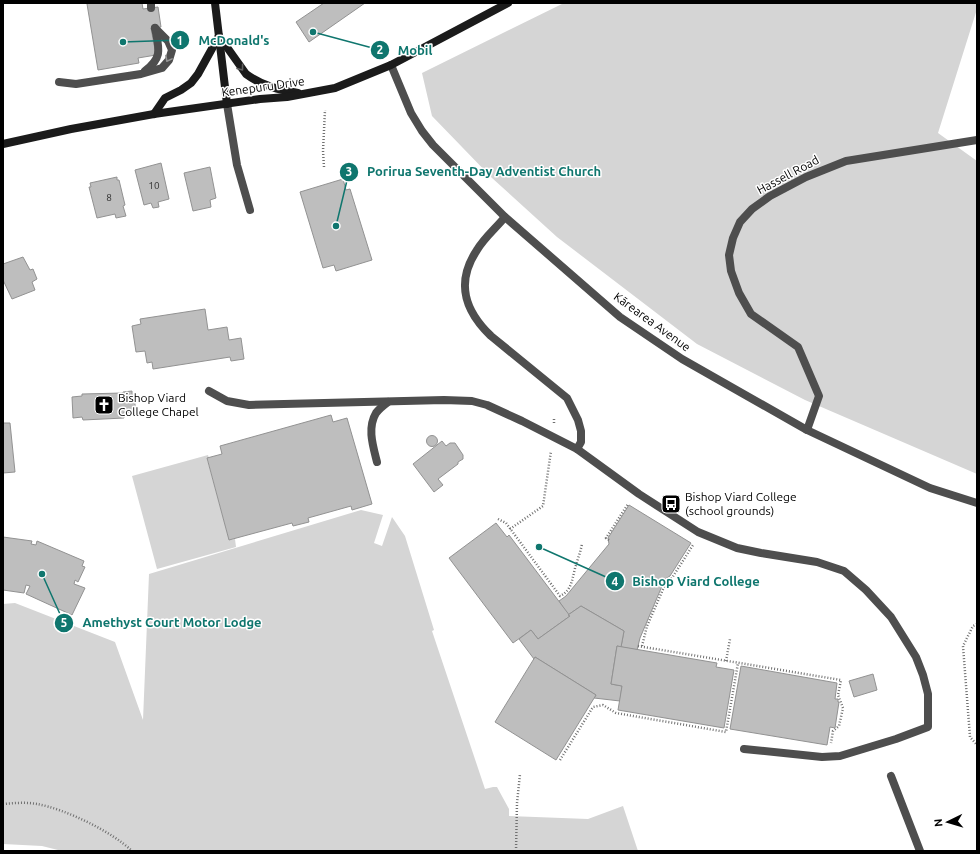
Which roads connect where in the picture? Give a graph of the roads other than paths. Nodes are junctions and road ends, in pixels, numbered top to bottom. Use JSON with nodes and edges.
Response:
{"nodes":[{"id":1,"x":215,"y":3,"type":"edge"},
{"id":2,"x":508,"y":3,"type":"edge"},
{"id":3,"x":219,"y":36,"type":"junction"},
{"id":4,"x":391,"y":65,"type":"junction"},
{"id":5,"x":141,"y":74,"type":"junction"},
{"id":6,"x":59,"y":82,"type":"dead end"},
{"id":7,"x":305,"y":94,"type":"junction"},
{"id":8,"x":227,"y":104,"type":"junction"},
{"id":9,"x":154,"y":114,"type":"junction"},
{"id":10,"x":977,"y":140,"type":"edge"},
{"id":11,"x":3,"y":144,"type":"edge"},
{"id":12,"x":250,"y":210,"type":"dead end"},
{"id":13,"x":505,"y":217,"type":"junction"},
{"id":14,"x":209,"y":391,"type":"dead end"},
{"id":15,"x":388,"y":402,"type":"junction"},
{"id":16,"x":807,"y":430,"type":"junction"},
{"id":17,"x":577,"y":449,"type":"junction"},
{"id":18,"x":377,"y":462,"type":"dead end"},
{"id":19,"x":977,"y":503,"type":"edge"},
{"id":20,"x":744,"y":749,"type":"dead end"},
{"id":21,"x":891,"y":776,"type":"dead end"},
{"id":22,"x":920,"y":851,"type":"edge"}],
"edges":[{"from":1,"to":3,"type":"main road"},
{"from":2,"to":4,"type":"main road","name":"Kenepuru Drive"},
{"from":3,"to":7,"type":"main road","one_way":true},
{"from":3,"to":8,"type":"main road"},
{"from":3,"to":9,"type":"main road"},
{"from":4,"to":7,"type":"main road","name":"Kenepuru Drive"},
{"from":4,"to":13,"type":"street","name":"Kārearea Avenue"},
{"from":5,"to":5,"type":"street","one_way":true},
{"from":5,"to":6,"type":"street"},
{"from":7,"to":8,"type":"main road","name":"Kenepuru Drive"},
{"from":8,"to":9,"type":"main road","name":"Kenepuru Drive"},
{"from":8,"to":12,"type":"street"},
{"from":9,"to":11,"type":"main road","name":"Kenepuru Drive"},
{"from":10,"to":16,"type":"street","name":"Hassell Road"},
{"from":13,"to":16,"type":"street","name":"Kārearea Avenue"},
{"from":13,"to":17,"type":"street"},
{"from":14,"to":15,"type":"street"},
{"from":15,"to":17,"type":"street"},
{"from":15,"to":18,"type":"street"},
{"from":16,"to":19,"type":"street","name":"Kārearea Avenue"},
{"from":17,"to":20,"type":"street"},
{"from":21,"to":22,"type":"street"}]}
